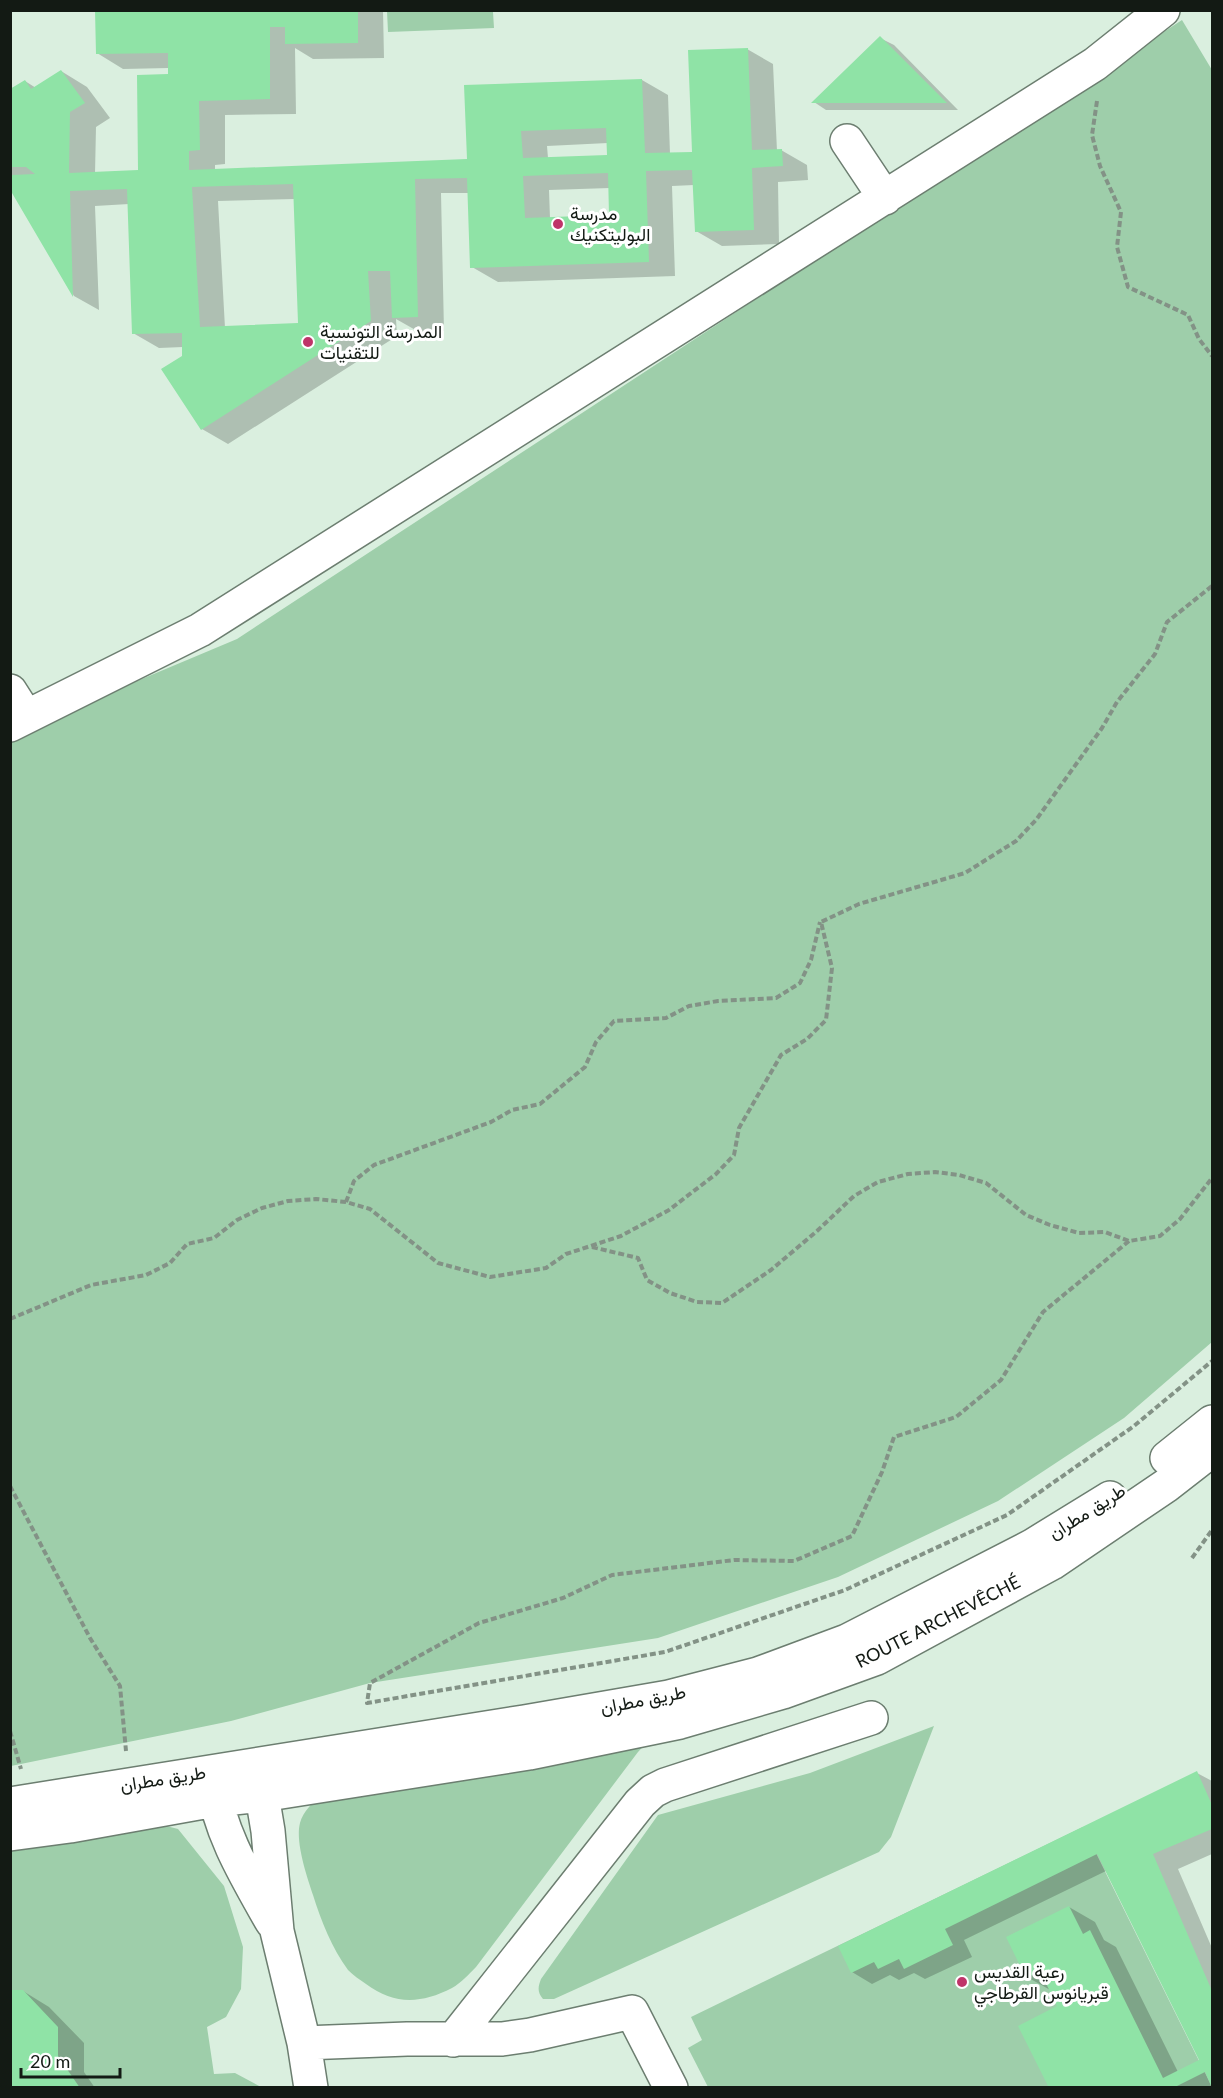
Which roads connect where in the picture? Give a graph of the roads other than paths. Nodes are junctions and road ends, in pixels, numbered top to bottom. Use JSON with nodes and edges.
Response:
{"nodes":[{"id":1,"x":1163,"y":10,"type":"edge"},
{"id":2,"x":847,"y":141,"type":"dead end"},
{"id":3,"x":885,"y":198,"type":"junction"},
{"id":4,"x":16,"y":711,"type":"edge"},
{"id":5,"x":1212,"y":1422,"type":"edge"},
{"id":6,"x":1212,"y":1450,"type":"edge"},
{"id":7,"x":1042,"y":1555,"type":"junction"},
{"id":8,"x":871,"y":1718,"type":"dead end"},
{"id":9,"x":529,"y":1753,"type":"joint"},
{"id":10,"x":258,"y":1780,"type":"junction"},
{"id":11,"x":213,"y":1786,"type":"junction"},
{"id":12,"x":10,"y":1804,"type":"edge"},
{"id":13,"x":10,"y":1834,"type":"edge"},
{"id":14,"x":277,"y":1931,"type":"junction"},
{"id":15,"x":453,"y":2040,"type":"junction"},
{"id":16,"x":304,"y":2043,"type":"junction"},
{"id":17,"x":311,"y":2088,"type":"edge"},
{"id":18,"x":671,"y":2088,"type":"edge"}],
"edges":[{"from":1,"to":3,"type":"street"},
{"from":2,"to":3,"type":"street"},
{"from":3,"to":4,"type":"street"},
{"from":5,"to":7,"type":"street","name":"طريق مطران"},
{"from":6,"to":7,"type":"street","name":"ROUTE ARCHEVÊCHÉ"},
{"from":7,"to":9,"type":"street","name":"ROUTE ARCHEVÊCHÉ"},
{"from":7,"to":10,"type":"street","name":"طريق مطران"},
{"from":8,"to":15,"type":"street"},
{"from":9,"to":10,"type":"street","name":"طريق مطران"},
{"from":10,"to":11,"type":"street","name":"طريق مطران"},
{"from":10,"to":14,"type":"street"},
{"from":11,"to":12,"type":"street","name":"طريق مطران"},
{"from":11,"to":13,"type":"street","name":"طريق مطران"},
{"from":11,"to":14,"type":"street"},
{"from":14,"to":16,"type":"street"},
{"from":15,"to":16,"type":"street"},
{"from":15,"to":18,"type":"street"},
{"from":16,"to":17,"type":"street"}]}
